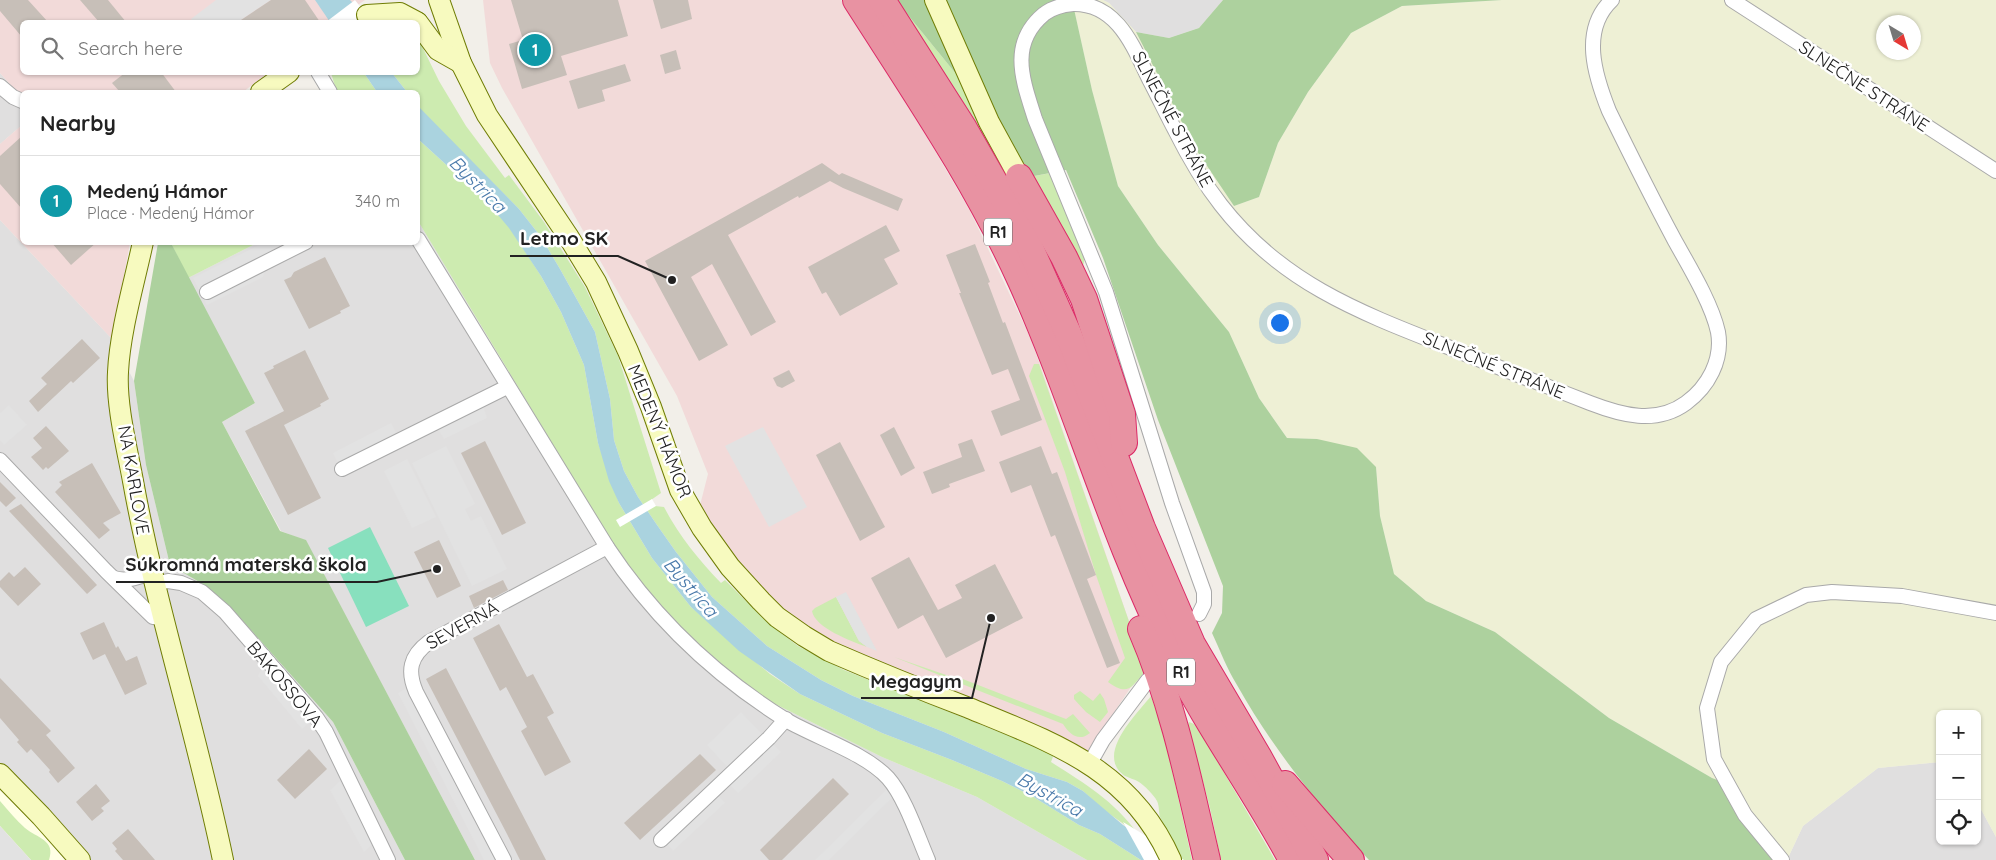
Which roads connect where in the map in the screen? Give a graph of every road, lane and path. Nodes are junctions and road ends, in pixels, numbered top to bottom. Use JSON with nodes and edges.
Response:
{"nodes":[{"id":1,"x":385,"y":0,"type":"edge"},
{"id":2,"x":439,"y":0,"type":"edge"},
{"id":3,"x":856,"y":0,"type":"edge"},
{"id":4,"x":882,"y":0,"type":"edge"},
{"id":5,"x":934,"y":0,"type":"edge"},
{"id":6,"x":1612,"y":0,"type":"edge"},
{"id":7,"x":1732,"y":0,"type":"edge"},
{"id":8,"x":362,"y":19,"type":"edge"},
{"id":9,"x":412,"y":20,"type":"edge"},
{"id":10,"x":420,"y":27,"type":"edge"},
{"id":11,"x":461,"y":63,"type":"junction"},
{"id":12,"x":285,"y":75,"type":"edge"},
{"id":13,"x":320,"y":75,"type":"edge"},
{"id":14,"x":0,"y":86,"type":"edge"},
{"id":15,"x":264,"y":90,"type":"edge"},
{"id":16,"x":329,"y":90,"type":"edge"},
{"id":17,"x":20,"y":100,"type":"edge"},
{"id":18,"x":1996,"y":171,"type":"edge"},
{"id":19,"x":1019,"y":177,"type":"joint"},
{"id":20,"x":420,"y":242,"type":"edge"},
{"id":21,"x":142,"y":245,"type":"edge"},
{"id":22,"x":300,"y":245,"type":"edge"},
{"id":23,"x":207,"y":292,"type":"dead end"},
{"id":24,"x":1068,"y":333,"type":"junction"},
{"id":25,"x":507,"y":387,"type":"junction"},
{"id":26,"x":1124,"y":443,"type":"junction"},
{"id":27,"x":0,"y":460,"type":"edge"},
{"id":28,"x":342,"y":470,"type":"dead end"},
{"id":29,"x":607,"y":548,"type":"junction"},
{"id":30,"x":1125,"y":552,"type":"junction"},
{"id":31,"x":114,"y":578,"type":"junction"},
{"id":32,"x":153,"y":582,"type":"junction"},
{"id":33,"x":128,"y":593,"type":"junction"},
{"id":34,"x":1996,"y":612,"type":"edge"},
{"id":35,"x":1199,"y":614,"type":"dead end"},
{"id":36,"x":162,"y":618,"type":"junction"},
{"id":37,"x":1148,"y":680,"type":"dead end"},
{"id":38,"x":786,"y":720,"type":"junction"},
{"id":39,"x":1258,"y":756,"type":"junction"},
{"id":40,"x":1090,"y":763,"type":"junction"},
{"id":41,"x":0,"y":774,"type":"edge"},
{"id":42,"x":1301,"y":801,"type":"junction"},
{"id":43,"x":661,"y":840,"type":"dead end"},
{"id":44,"x":1169,"y":854,"type":"edge"},
{"id":45,"x":80,"y":860,"type":"edge"},
{"id":46,"x":223,"y":860,"type":"edge"},
{"id":47,"x":388,"y":860,"type":"edge"},
{"id":48,"x":504,"y":860,"type":"edge"},
{"id":49,"x":928,"y":860,"type":"edge"},
{"id":50,"x":1207,"y":860,"type":"edge"},
{"id":51,"x":1292,"y":860,"type":"edge"},
{"id":52,"x":1315,"y":860,"type":"edge"},
{"id":53,"x":1351,"y":860,"type":"edge"},
{"id":54,"x":1782,"y":860,"type":"edge"}],
"edges":[{"from":1,"to":8,"type":"street"},
{"from":2,"to":11,"type":"street","name":"MEDENÝ HÁMOR"},
{"from":3,"to":30,"type":"highway","number":"R1"},
{"from":4,"to":24,"type":"highway","number":"R1"},
{"from":5,"to":19,"type":"street"},
{"from":6,"to":35,"type":"street","name":"SLNEČNÉ STRÁNE"},
{"from":7,"to":18,"type":"street","name":"SLNEČNÉ STRÁNE"},
{"from":8,"to":9,"type":"street"},
{"from":10,"to":11,"type":"street"},
{"from":11,"to":40,"type":"street","name":"MEDENÝ HÁMOR"},
{"from":12,"to":15,"type":"street"},
{"from":13,"to":16,"type":"street"},
{"from":14,"to":17,"type":"street"},
{"from":19,"to":26,"type":"highway"},
{"from":20,"to":25,"type":"street"},
{"from":21,"to":32,"type":"street","name":"NA KARLOVE"},
{"from":22,"to":23,"type":"street"},
{"from":24,"to":26,"type":"highway"},
{"from":24,"to":39,"type":"highway","number":"R1"},
{"from":25,"to":28,"type":"street"},
{"from":25,"to":29,"type":"street"},
{"from":26,"to":42,"type":"highway"},
{"from":27,"to":31,"type":"street"},
{"from":29,"to":38,"type":"street"},
{"from":29,"to":48,"type":"street","name":"SEVERNÁ"},
{"from":30,"to":50,"type":"highway"},
{"from":30,"to":51,"type":"highway","number":"R1"},
{"from":31,"to":32,"type":"street","name":"BAKOSSOVA"},
{"from":31,"to":33,"type":"street"},
{"from":32,"to":33,"type":"street","name":"BAKOSSOVA"},
{"from":32,"to":36,"type":"street","name":"NA KARLOVE"},
{"from":32,"to":47,"type":"street","name":"BAKOSSOVA"},
{"from":33,"to":36,"type":"street"},
{"from":34,"to":54,"type":"street"},
{"from":36,"to":46,"type":"street","name":"NA KARLOVE"},
{"from":37,"to":40,"type":"street"},
{"from":38,"to":43,"type":"street"},
{"from":38,"to":49,"type":"street"},
{"from":39,"to":42,"type":"highway"},
{"from":39,"to":52,"type":"highway","number":"R1"},
{"from":40,"to":44,"type":"street","name":"MEDENÝ HÁMOR"},
{"from":41,"to":45,"type":"street"},
{"from":42,"to":53,"type":"highway"}]}
